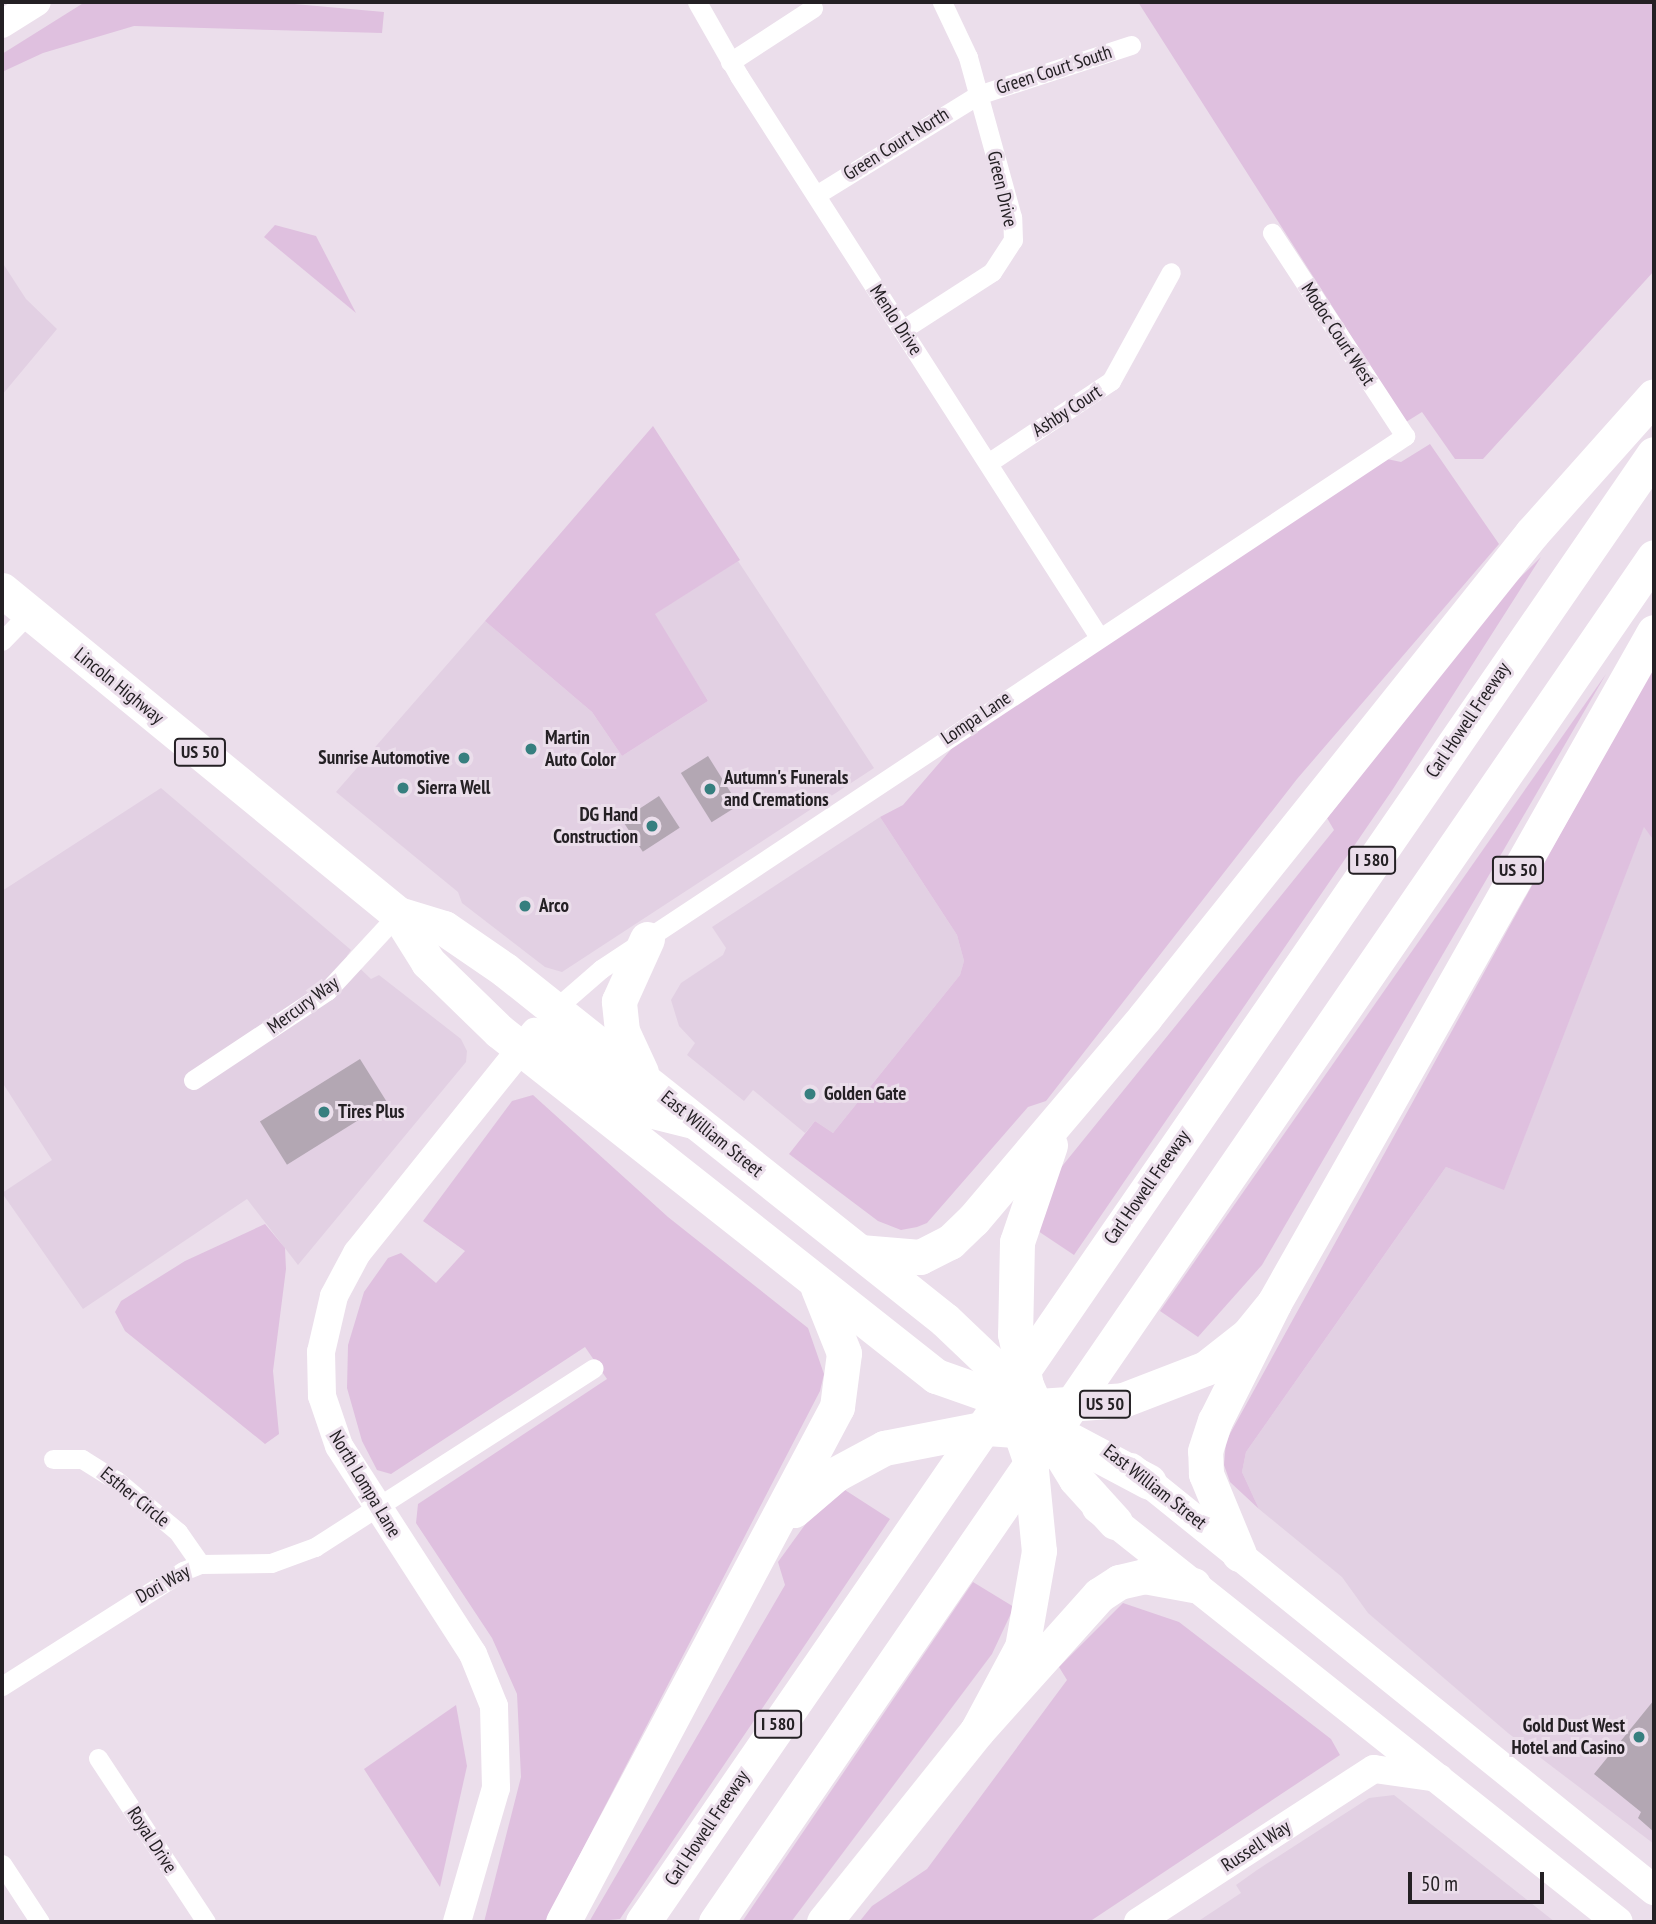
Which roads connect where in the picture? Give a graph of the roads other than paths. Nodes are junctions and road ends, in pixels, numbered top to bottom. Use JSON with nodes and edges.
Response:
{"nodes":[{"id":1,"x":37,"y":2,"type":"edge"},
{"id":2,"x":697,"y":2,"type":"edge"},
{"id":3,"x":942,"y":2,"type":"edge"},
{"id":4,"x":813,"y":8,"type":"dead end"},
{"id":5,"x":2,"y":22,"type":"edge"},
{"id":6,"x":1130,"y":45,"type":"dead end"},
{"id":7,"x":730,"y":62,"type":"junction"},
{"id":8,"x":978,"y":95,"type":"junction"},
{"id":9,"x":816,"y":195,"type":"junction"},
{"id":10,"x":1272,"y":233,"type":"dead end"},
{"id":11,"x":1171,"y":272,"type":"dead end"},
{"id":12,"x":902,"y":330,"type":"junction"},
{"id":13,"x":1654,"y":396,"type":"edge"},
{"id":14,"x":1405,"y":436,"type":"joint"},
{"id":15,"x":1654,"y":454,"type":"edge"},
{"id":16,"x":988,"y":463,"type":"junction"},
{"id":17,"x":1654,"y":557,"type":"edge"},
{"id":18,"x":2,"y":590,"type":"edge"},
{"id":19,"x":29,"y":613,"type":"junction"},
{"id":20,"x":1654,"y":632,"type":"edge"},
{"id":21,"x":1099,"y":637,"type":"junction"},
{"id":22,"x":2,"y":641,"type":"edge"},
{"id":23,"x":398,"y":914,"type":"junction"},
{"id":24,"x":647,"y":939,"type":"junction"},
{"id":25,"x":555,"y":1009,"type":"junction"},
{"id":26,"x":521,"y":1048,"type":"junction"},
{"id":27,"x":194,"y":1080,"type":"dead end"},
{"id":28,"x":646,"y":1081,"type":"junction"},
{"id":29,"x":1067,"y":1111,"type":"junction"},
{"id":30,"x":696,"y":1122,"type":"junction"},
{"id":31,"x":860,"y":1252,"type":"junction"},
{"id":32,"x":815,"y":1282,"type":"junction"},
{"id":33,"x":1274,"y":1303,"type":"junction"},
{"id":34,"x":594,"y":1368,"type":"dead end"},
{"id":35,"x":1027,"y":1418,"type":"junction"},
{"id":36,"x":53,"y":1459,"type":"dead end"},
{"id":37,"x":1149,"y":1482,"type":"joint"},
{"id":38,"x":377,"y":1509,"type":"junction"},
{"id":39,"x":1115,"y":1522,"type":"joint"},
{"id":40,"x":1239,"y":1554,"type":"junction"},
{"id":41,"x":200,"y":1564,"type":"junction"},
{"id":42,"x":757,"y":1565,"type":"junction"},
{"id":43,"x":1194,"y":1585,"type":"junction"},
{"id":44,"x":2,"y":1686,"type":"edge"},
{"id":45,"x":1362,"y":1719,"type":"junction"},
{"id":46,"x":977,"y":1731,"type":"junction"},
{"id":47,"x":98,"y":1758,"type":"dead end"},
{"id":48,"x":1374,"y":1769,"type":"junction"},
{"id":49,"x":1439,"y":1778,"type":"junction"},
{"id":50,"x":2,"y":1864,"type":"edge"},
{"id":51,"x":1654,"y":1890,"type":"edge"},
{"id":52,"x":40,"y":1922,"type":"edge"},
{"id":53,"x":206,"y":1922,"type":"edge"},
{"id":54,"x":457,"y":1922,"type":"edge"},
{"id":55,"x":563,"y":1922,"type":"edge"},
{"id":56,"x":643,"y":1922,"type":"edge"},
{"id":57,"x":716,"y":1922,"type":"edge"},
{"id":58,"x":824,"y":1922,"type":"edge"},
{"id":59,"x":1138,"y":1922,"type":"edge"},
{"id":60,"x":1618,"y":1922,"type":"edge"}],
"edges":[{"from":1,"to":5,"type":"street"},
{"from":2,"to":7,"type":"street","name":"Menlo Drive"},
{"from":3,"to":8,"type":"street","name":"Green Drive"},
{"from":4,"to":7,"type":"street"},
{"from":6,"to":8,"type":"street","name":"Green Court South"},
{"from":7,"to":9,"type":"street","name":"Menlo Drive"},
{"from":8,"to":9,"type":"street","name":"Green Court North"},
{"from":8,"to":12,"type":"street","name":"Green Drive"},
{"from":9,"to":12,"type":"street","name":"Menlo Drive"},
{"from":10,"to":14,"type":"street","name":"Modoc Court West"},
{"from":11,"to":16,"type":"street","name":"Ashby Court"},
{"from":12,"to":16,"type":"street","name":"Menlo Drive"},
{"from":13,"to":29,"type":"highway"},
{"from":14,"to":21,"type":"street","name":"Lompa Lane"},
{"from":15,"to":56,"type":"highway","name":"Carl Howell Freeway","number":"I 580"},
{"from":16,"to":21,"type":"street","name":"Menlo Drive"},
{"from":17,"to":57,"type":"highway"},
{"from":18,"to":19,"type":"highway","name":"Lincoln Highway","number":"US 50"},
{"from":19,"to":22,"type":"street"},
{"from":19,"to":23,"type":"highway","name":"Lincoln Highway","number":"US 50"},
{"from":20,"to":33,"type":"highway","number":"US 50"},
{"from":21,"to":24,"type":"street","name":"Lompa Lane"},
{"from":23,"to":25,"type":"highway","name":"Lincoln Highway","number":"US 50"},
{"from":23,"to":26,"type":"highway","name":"Lincoln Highway","number":"US 50"},
{"from":23,"to":27,"type":"street","name":"Mercury Way"},
{"from":24,"to":25,"type":"street","name":"Lompa Lane"},
{"from":24,"to":28,"type":"highway"},
{"from":25,"to":26,"type":"street","name":"North Lompa Lane"},
{"from":25,"to":28,"type":"highway","name":"East William Street","number":"US 50"},
{"from":26,"to":30,"type":"highway"},
{"from":26,"to":32,"type":"highway","number":"US 50"},
{"from":26,"to":38,"type":"street","name":"North Lompa Lane"},
{"from":28,"to":30,"type":"highway","name":"East William Street","number":"US 50"},
{"from":29,"to":31,"type":"highway"},
{"from":29,"to":35,"type":"highway"},
{"from":30,"to":31,"type":"highway","name":"East William Street","number":"US 50"},
{"from":31,"to":35,"type":"highway","name":"East William Street"},
{"from":32,"to":35,"type":"highway","number":"US 50"},
{"from":32,"to":42,"type":"highway"},
{"from":33,"to":35,"type":"highway","number":"US 50"},
{"from":33,"to":40,"type":"highway"},
{"from":34,"to":38,"type":"street","name":"Dori Way"},
{"from":35,"to":37,"type":"highway"},
{"from":35,"to":39,"type":"highway","name":"East William Street"},
{"from":35,"to":42,"type":"highway"},
{"from":35,"to":46,"type":"highway"},
{"from":36,"to":41,"type":"street","name":"Esther Circle"},
{"from":37,"to":40,"type":"main road","name":"East William Street"},
{"from":38,"to":41,"type":"street","name":"Dori Way"},
{"from":38,"to":54,"type":"street","name":"North Lompa Lane"},
{"from":39,"to":43,"type":"main road"},
{"from":40,"to":51,"type":"main road","name":"East William Street"},
{"from":41,"to":44,"type":"street","name":"Dori Way"},
{"from":42,"to":55,"type":"highway"},
{"from":43,"to":45,"type":"main road"},
{"from":43,"to":46,"type":"highway"},
{"from":45,"to":48,"type":"street"},
{"from":45,"to":49,"type":"main road"},
{"from":46,"to":58,"type":"highway"},
{"from":47,"to":53,"type":"street","name":"Royal Drive"},
{"from":48,"to":49,"type":"street"},
{"from":48,"to":59,"type":"street","name":"Russell Way"},
{"from":49,"to":60,"type":"main road"},
{"from":50,"to":52,"type":"street"}]}
